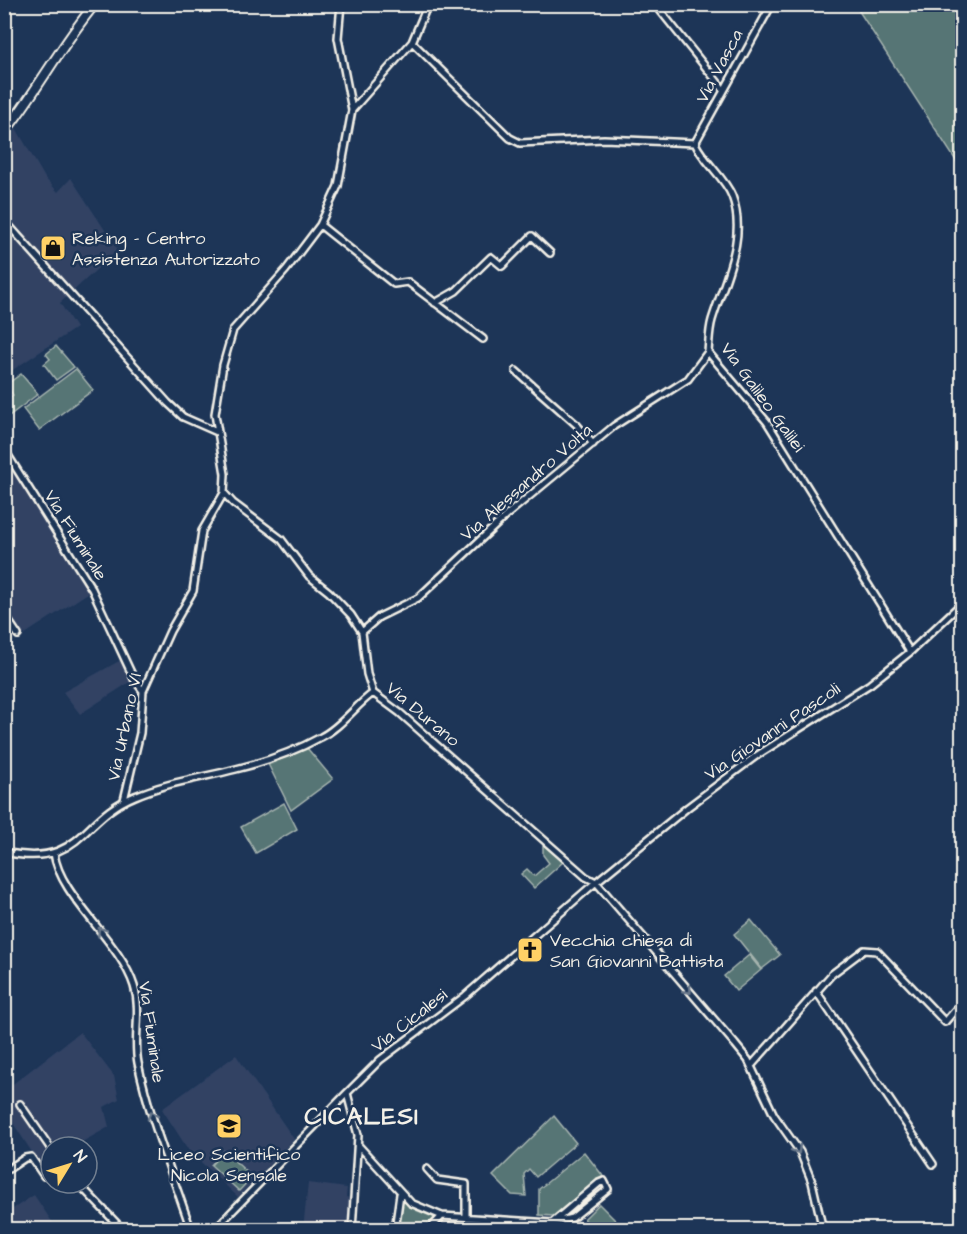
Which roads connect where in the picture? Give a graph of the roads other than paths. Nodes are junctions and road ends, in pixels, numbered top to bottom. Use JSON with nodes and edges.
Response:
{"nodes":[{"id":1,"x":95,"y":4,"type":"edge"},
{"id":2,"x":341,"y":4,"type":"edge"},
{"id":3,"x":428,"y":4,"type":"edge"},
{"id":4,"x":655,"y":4,"type":"edge"},
{"id":5,"x":772,"y":4,"type":"edge"},
{"id":6,"x":412,"y":42,"type":"junction"},
{"id":7,"x":723,"y":89,"type":"junction"},
{"id":8,"x":352,"y":110,"type":"junction"},
{"id":9,"x":4,"y":133,"type":"edge"},
{"id":10,"x":695,"y":143,"type":"junction"},
{"id":11,"x":4,"y":220,"type":"edge"},
{"id":12,"x":320,"y":225,"type":"junction"},
{"id":13,"x":550,"y":253,"type":"dead end"},
{"id":14,"x":435,"y":303,"type":"junction"},
{"id":15,"x":483,"y":339,"type":"dead end"},
{"id":16,"x":708,"y":352,"type":"junction"},
{"id":17,"x":516,"y":371,"type":"dead end"},
{"id":18,"x":217,"y":432,"type":"junction"},
{"id":19,"x":593,"y":444,"type":"junction"},
{"id":20,"x":4,"y":449,"type":"edge"},
{"id":21,"x":224,"y":493,"type":"junction"},
{"id":22,"x":963,"y":603,"type":"edge"},
{"id":23,"x":4,"y":614,"type":"edge"},
{"id":24,"x":362,"y":632,"type":"junction"},
{"id":25,"x":18,"y":635,"type":"dead end"},
{"id":26,"x":910,"y":652,"type":"junction"},
{"id":27,"x":143,"y":691,"type":"junction"},
{"id":28,"x":374,"y":693,"type":"junction"},
{"id":29,"x":124,"y":800,"type":"junction"},
{"id":30,"x":4,"y":852,"type":"edge"},
{"id":31,"x":54,"y":853,"type":"junction"},
{"id":32,"x":596,"y":882,"type":"junction"},
{"id":33,"x":816,"y":992,"type":"junction"},
{"id":34,"x":963,"y":1002,"type":"edge"},
{"id":35,"x":751,"y":1066,"type":"junction"},
{"id":36,"x":347,"y":1093,"type":"junction"},
{"id":37,"x":20,"y":1104,"type":"dead end"},
{"id":38,"x":41,"y":1135,"type":"edge"},
{"id":39,"x":358,"y":1145,"type":"junction"},
{"id":40,"x":933,"y":1164,"type":"dead end"},
{"id":41,"x":39,"y":1168,"type":"edge"},
{"id":42,"x":427,"y":1169,"type":"dead end"},
{"id":43,"x":4,"y":1172,"type":"edge"},
{"id":44,"x":400,"y":1194,"type":"junction"},
{"id":45,"x":89,"y":1195,"type":"edge"},
{"id":46,"x":442,"y":1216,"type":"junction"},
{"id":47,"x":466,"y":1216,"type":"junction"},
{"id":48,"x":552,"y":1223,"type":"junction"},
{"id":49,"x":123,"y":1230,"type":"edge"},
{"id":50,"x":191,"y":1230,"type":"edge"},
{"id":51,"x":214,"y":1230,"type":"edge"},
{"id":52,"x":352,"y":1230,"type":"edge"},
{"id":53,"x":395,"y":1230,"type":"edge"},
{"id":54,"x":429,"y":1230,"type":"edge"},
{"id":55,"x":823,"y":1230,"type":"edge"}],
"edges":[{"from":1,"to":9,"type":"street"},
{"from":2,"to":8,"type":"street"},
{"from":3,"to":6,"type":"street"},
{"from":4,"to":7,"type":"street"},
{"from":5,"to":7,"type":"street","name":"Via Vasca"},
{"from":6,"to":8,"type":"street"},
{"from":6,"to":10,"type":"street"},
{"from":7,"to":10,"type":"street","name":"Via Vasca"},
{"from":8,"to":12,"type":"street"},
{"from":10,"to":16,"type":"street","name":"Via Galileo Galilei"},
{"from":11,"to":18,"type":"street"},
{"from":12,"to":14,"type":"street"},
{"from":12,"to":18,"type":"street"},
{"from":13,"to":14,"type":"street"},
{"from":14,"to":15,"type":"street"},
{"from":16,"to":19,"type":"street","name":"Via Alessandro Volta"},
{"from":16,"to":26,"type":"street","name":"Via Galileo Galilei"},
{"from":17,"to":19,"type":"street"},
{"from":18,"to":21,"type":"street"},
{"from":19,"to":24,"type":"street","name":"Via Alessandro Volta"},
{"from":20,"to":27,"type":"street","name":"Via Fiuminale"},
{"from":21,"to":24,"type":"street","name":"Via Durano"},
{"from":21,"to":27,"type":"street","name":"Via Urbano VI"},
{"from":22,"to":26,"type":"street","name":"Via Giovanni Pascoli"},
{"from":23,"to":25,"type":"street"},
{"from":24,"to":28,"type":"street","name":"Via Durano"},
{"from":26,"to":32,"type":"street","name":"Via Giovanni Pascoli"},
{"from":27,"to":29,"type":"street","name":"Via Urbano VI"},
{"from":28,"to":29,"type":"street"},
{"from":28,"to":32,"type":"street","name":"Via Durano"},
{"from":29,"to":31,"type":"street","name":"Via Urbano VI"},
{"from":30,"to":31,"type":"street","name":"Via Urbano VI"},
{"from":50,"to":31,"type":"street","name":"Via Fiuminale","one_way":true},
{"from":32,"to":35,"type":"street","name":"Via Durano","one_way":true},
{"from":32,"to":36,"type":"street","name":"Via Cicalesi"},
{"from":33,"to":34,"type":"street"},
{"from":33,"to":35,"type":"street"},
{"from":33,"to":40,"type":"street"},
{"from":35,"to":55,"type":"street","name":"Via Durano","one_way":true},
{"from":36,"to":39,"type":"street"},
{"from":36,"to":51,"type":"street","name":"Via Cicalesi"},
{"from":37,"to":38,"type":"street"},
{"from":39,"to":44,"type":"street"},
{"from":39,"to":52,"type":"street"},
{"from":41,"to":43,"type":"street"},
{"from":42,"to":47,"type":"street"},
{"from":44,"to":46,"type":"street"},
{"from":44,"to":53,"type":"street"},
{"from":45,"to":49,"type":"street"},
{"from":46,"to":47,"type":"street"},
{"from":46,"to":54,"type":"street"},
{"from":47,"to":48,"type":"street"},
{"from":48,"to":48,"type":"street"}]}
